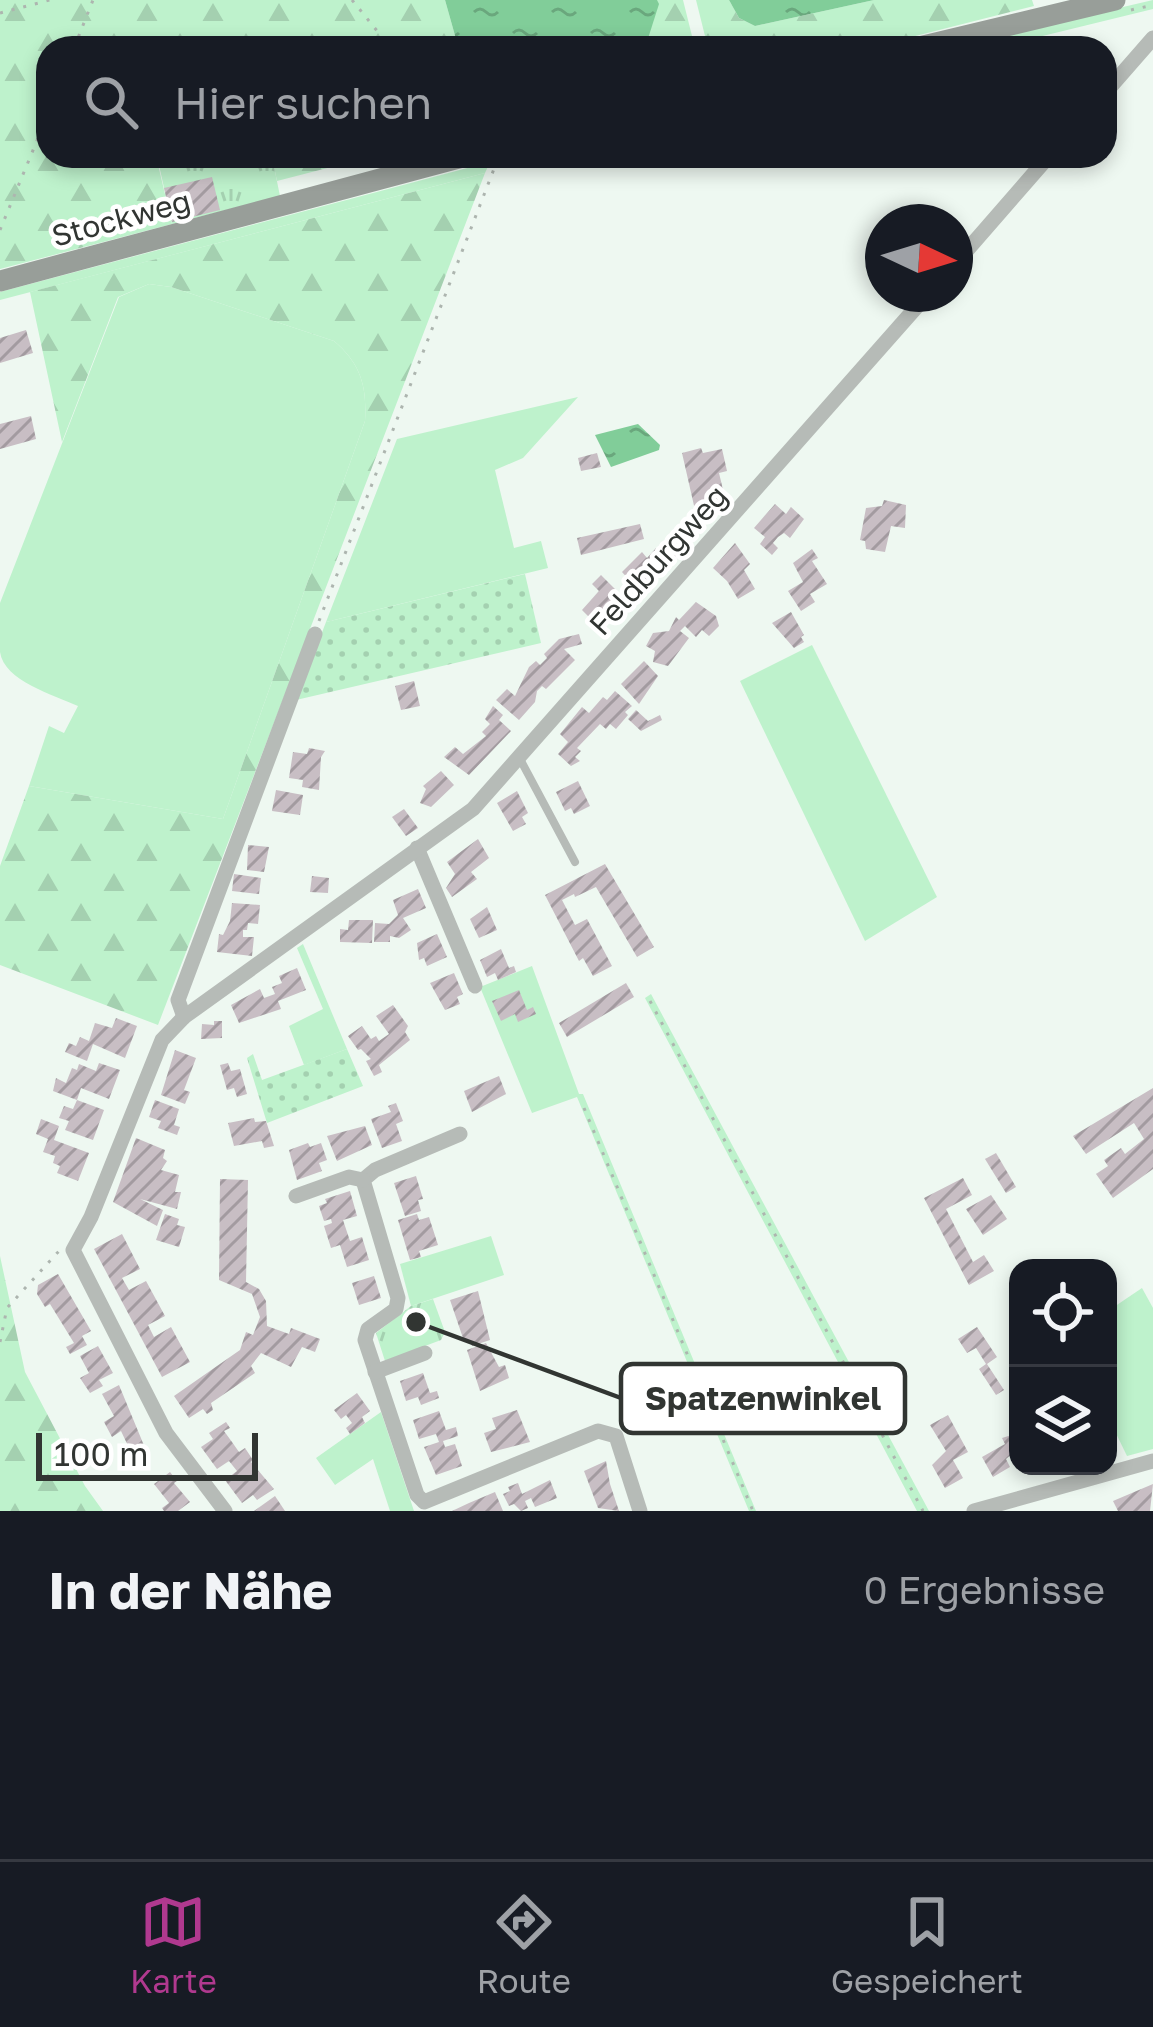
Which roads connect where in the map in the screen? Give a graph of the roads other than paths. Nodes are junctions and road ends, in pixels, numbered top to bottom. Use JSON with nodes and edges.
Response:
{"nodes":[{"id":1,"x":1115,"y":0,"type":"edge"},
{"id":2,"x":965,"y":36,"type":"edge"},
{"id":3,"x":1153,"y":38,"type":"edge"},
{"id":4,"x":1117,"y":78,"type":"edge"},
{"id":5,"x":421,"y":168,"type":"edge"},
{"id":6,"x":1039,"y":168,"type":"edge"},
{"id":7,"x":973,"y":243,"type":"edge"},
{"id":8,"x":0,"y":281,"type":"edge"},
{"id":9,"x":912,"y":312,"type":"edge"},
{"id":10,"x":314,"y":634,"type":"road end"},
{"id":11,"x":519,"y":758,"type":"junction"},
{"id":12,"x":417,"y":848,"type":"junction"},
{"id":13,"x":575,"y":862,"type":"dead end"},
{"id":14,"x":475,"y":986,"type":"dead end"},
{"id":15,"x":184,"y":1017,"type":"junction"},
{"id":16,"x":460,"y":1134,"type":"dead end"},
{"id":17,"x":363,"y":1180,"type":"junction"},
{"id":18,"x":296,"y":1196,"type":"dead end"},
{"id":19,"x":425,"y":1353,"type":"dead end"},
{"id":20,"x":375,"y":1372,"type":"junction"},
{"id":21,"x":1153,"y":1460,"type":"edge"},
{"id":22,"x":225,"y":1511,"type":"edge"},
{"id":23,"x":640,"y":1511,"type":"edge"},
{"id":24,"x":974,"y":1511,"type":"edge"}],
"edges":[{"from":1,"to":2,"type":"street"},
{"from":3,"to":4,"type":"street"},
{"from":5,"to":8,"type":"street","name":"Stockweg"},
{"from":6,"to":7,"type":"street"},
{"from":9,"to":11,"type":"street","name":"Feldburgweg"},
{"from":10,"to":15,"type":"street","name":"Feldburgweg"},
{"from":11,"to":12,"type":"street","name":"Feldburgweg"},
{"from":11,"to":13,"type":"lane"},
{"from":12,"to":14,"type":"street"},
{"from":12,"to":15,"type":"street","name":"Feldburgweg"},
{"from":15,"to":22,"type":"street","name":"Feldburgweg"},
{"from":16,"to":17,"type":"street"},
{"from":17,"to":18,"type":"street"},
{"from":17,"to":20,"type":"street"},
{"from":19,"to":20,"type":"street"},
{"from":20,"to":23,"type":"street"},
{"from":21,"to":24,"type":"street"}]}
